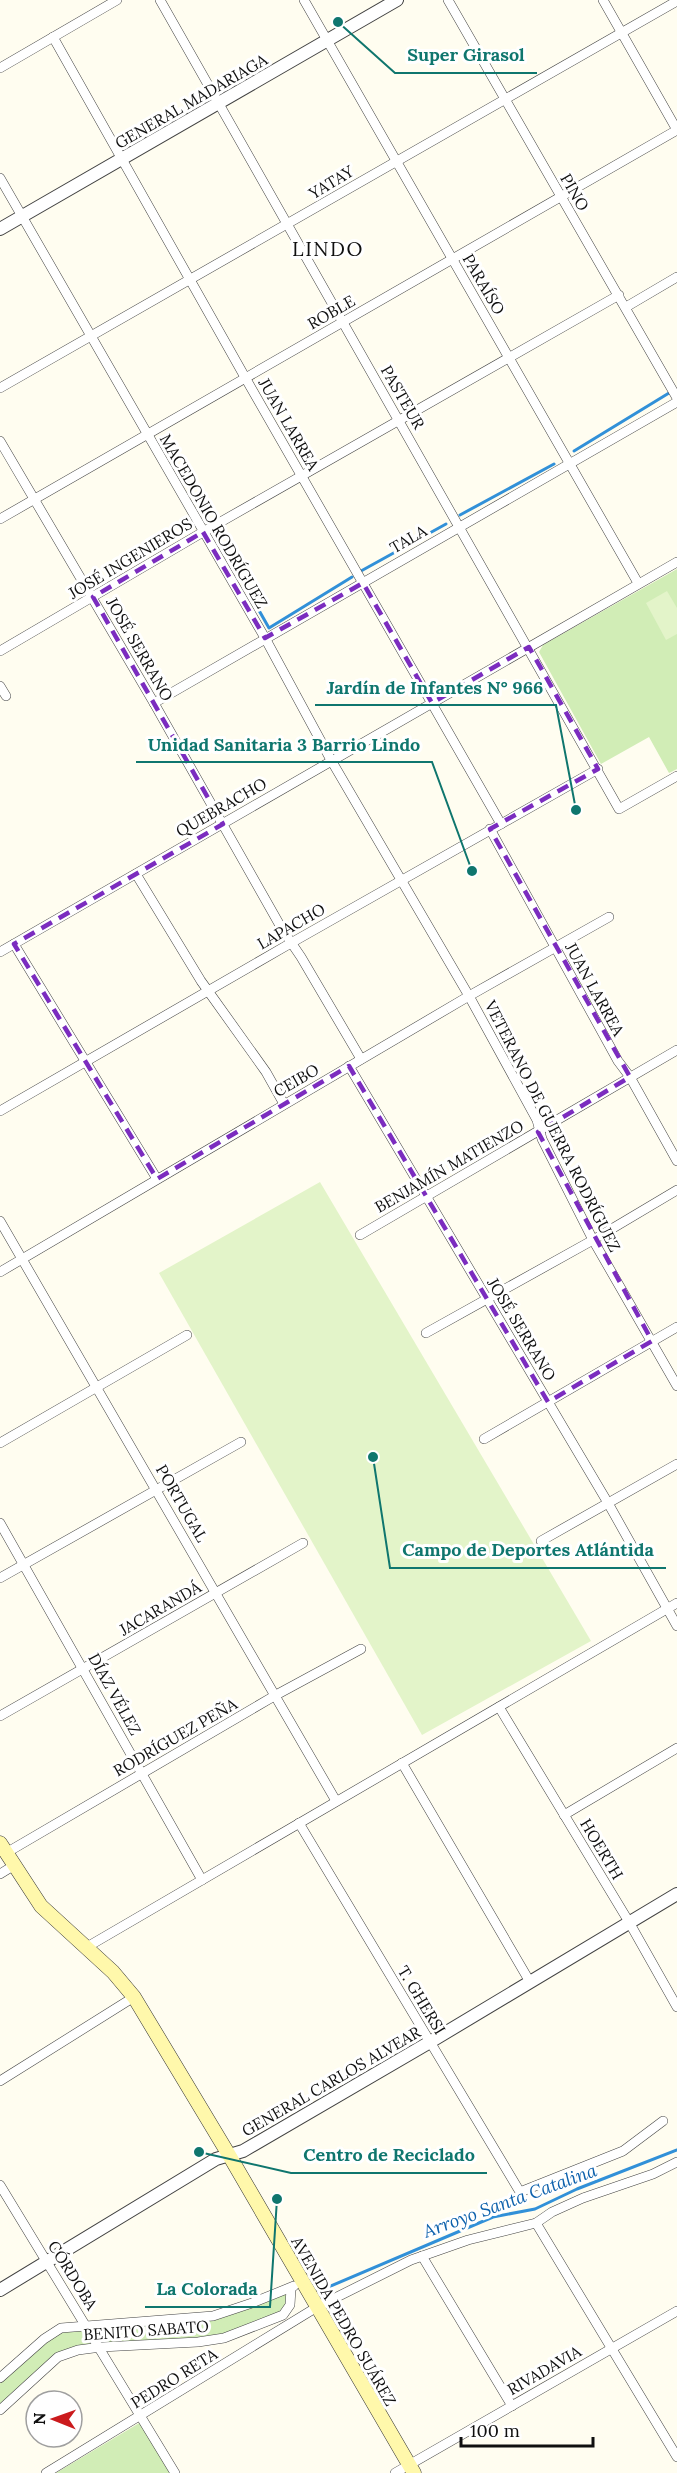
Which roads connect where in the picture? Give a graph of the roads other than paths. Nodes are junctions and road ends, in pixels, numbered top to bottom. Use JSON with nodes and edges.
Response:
{"nodes":[{"id":1,"x":117,"y":0,"type":"edge"},
{"id":2,"x":160,"y":0,"type":"edge"},
{"id":3,"x":304,"y":0,"type":"edge"},
{"id":4,"x":398,"y":0,"type":"edge"},
{"id":5,"x":448,"y":0,"type":"edge"},
{"id":6,"x":603,"y":0,"type":"edge"},
{"id":7,"x":677,"y":1,"type":"edge"},
{"id":8,"x":622,"y":33,"type":"junction"},
{"id":9,"x":54,"y":37,"type":"junction"},
{"id":10,"x":327,"y":40,"type":"junction"},
{"id":11,"x":0,"y":68,"type":"edge"},
{"id":12,"x":507,"y":100,"type":"junction"},
{"id":13,"x":219,"y":103,"type":"junction"},
{"id":14,"x":677,"y":130,"type":"edge"},
{"id":15,"x":124,"y":159,"type":"junction"},
{"id":16,"x":396,"y":160,"type":"junction"},
{"id":17,"x":0,"y":178,"type":"edge"},
{"id":18,"x":561,"y":197,"type":"junction"},
{"id":19,"x":22,"y":216,"type":"junction"},
{"id":20,"x":288,"y":225,"type":"junction"},
{"id":21,"x":0,"y":229,"type":"edge"},
{"id":22,"x":453,"y":260,"type":"junction"},
{"id":23,"x":677,"y":277,"type":"edge"},
{"id":24,"x":190,"y":280,"type":"junction"},
{"id":25,"x":619,"y":295,"type":"junction"},
{"id":26,"x":626,"y":307,"type":"junction"},
{"id":27,"x":343,"y":322,"type":"junction"},
{"id":28,"x":92,"y":337,"type":"junction"},
{"id":29,"x":509,"y":357,"type":"junction"},
{"id":30,"x":246,"y":379,"type":"junction"},
{"id":31,"x":0,"y":388,"type":"edge"},
{"id":32,"x":677,"y":398,"type":"edge"},
{"id":33,"x":399,"y":420,"type":"junction"},
{"id":34,"x":147,"y":434,"type":"junction"},
{"id":35,"x":0,"y":441,"type":"edge"},
{"id":36,"x":569,"y":463,"type":"junction"},
{"id":37,"x":301,"y":476,"type":"junction"},
{"id":38,"x":34,"y":500,"type":"junction"},
{"id":39,"x":0,"y":519,"type":"edge"},
{"id":40,"x":460,"y":526,"type":"junction"},
{"id":41,"x":203,"y":532,"type":"junction"},
{"id":42,"x":677,"y":562,"type":"edge"},
{"id":43,"x":363,"y":583,"type":"junction"},
{"id":44,"x":638,"y":583,"type":"junction"},
{"id":45,"x":93,"y":597,"type":"junction"},
{"id":46,"x":265,"y":638,"type":"junction"},
{"id":47,"x":529,"y":647,"type":"junction"},
{"id":48,"x":0,"y":651,"type":"edge"},
{"id":49,"x":0,"y":686,"type":"edge"},
{"id":50,"x":6,"y":696,"type":"dead end"},
{"id":51,"x":154,"y":702,"type":"junction"},
{"id":52,"x":432,"y":703,"type":"junction"},
{"id":53,"x":331,"y":760,"type":"junction"},
{"id":54,"x":598,"y":769,"type":"junction"},
{"id":55,"x":677,"y":776,"type":"edge"},
{"id":56,"x":223,"y":824,"type":"junction"},
{"id":57,"x":501,"y":824,"type":"junction"},
{"id":58,"x":490,"y":830,"type":"junction"},
{"id":59,"x":136,"y":873,"type":"junction"},
{"id":60,"x":401,"y":881,"type":"junction"},
{"id":61,"x":609,"y":917,"type":"dead end"},
{"id":62,"x":291,"y":943,"type":"junction"},
{"id":63,"x":14,"y":944,"type":"junction"},
{"id":64,"x":555,"y":948,"type":"junction"},
{"id":65,"x":0,"y":952,"type":"edge"},
{"id":66,"x":208,"y":991,"type":"junction"},
{"id":67,"x":469,"y":996,"type":"junction"},
{"id":68,"x":677,"y":1050,"type":"edge"},
{"id":69,"x":361,"y":1059,"type":"junction"},
{"id":70,"x":85,"y":1062,"type":"junction"},
{"id":71,"x":349,"y":1066,"type":"junction"},
{"id":72,"x":630,"y":1077,"type":"junction"},
{"id":73,"x":284,"y":1104,"type":"junction"},
{"id":74,"x":0,"y":1111,"type":"edge"},
{"id":75,"x":540,"y":1131,"type":"junction"},
{"id":76,"x":677,"y":1161,"type":"edge"},
{"id":77,"x":157,"y":1179,"type":"junction"},
{"id":78,"x":677,"y":1190,"type":"edge"},
{"id":79,"x":427,"y":1196,"type":"junction"},
{"id":80,"x":0,"y":1221,"type":"edge"},
{"id":81,"x":360,"y":1235,"type":"dead end"},
{"id":82,"x":593,"y":1240,"type":"junction"},
{"id":83,"x":22,"y":1260,"type":"junction"},
{"id":84,"x":0,"y":1272,"type":"edge"},
{"id":85,"x":486,"y":1299,"type":"junction"},
{"id":86,"x":677,"y":1327,"type":"edge"},
{"id":87,"x":426,"y":1333,"type":"dead end"},
{"id":88,"x":187,"y":1335,"type":"dead end"},
{"id":89,"x":652,"y":1341,"type":"junction"},
{"id":90,"x":677,"y":1386,"type":"edge"},
{"id":91,"x":97,"y":1387,"type":"junction"},
{"id":92,"x":548,"y":1402,"type":"junction"},
{"id":93,"x":484,"y":1439,"type":"dead end"},
{"id":94,"x":241,"y":1442,"type":"dead end"},
{"id":95,"x":0,"y":1443,"type":"edge"},
{"id":96,"x":677,"y":1464,"type":"edge"},
{"id":97,"x":157,"y":1490,"type":"junction"},
{"id":98,"x":608,"y":1503,"type":"junction"},
{"id":99,"x":0,"y":1523,"type":"edge"},
{"id":100,"x":541,"y":1541,"type":"dead end"},
{"id":101,"x":303,"y":1543,"type":"dead end"},
{"id":102,"x":24,"y":1564,"type":"junction"},
{"id":103,"x":0,"y":1578,"type":"edge"},
{"id":104,"x":216,"y":1592,"type":"junction"},
{"id":105,"x":677,"y":1603,"type":"edge"},
{"id":106,"x":667,"y":1609,"type":"junction"},
{"id":107,"x":677,"y":1626,"type":"edge"},
{"id":108,"x":362,"y":1649,"type":"dead end"},
{"id":109,"x":84,"y":1668,"type":"junction"},
{"id":110,"x":276,"y":1695,"type":"junction"},
{"id":111,"x":499,"y":1707,"type":"junction"},
{"id":112,"x":0,"y":1716,"type":"edge"},
{"id":113,"x":677,"y":1748,"type":"edge"},
{"id":114,"x":402,"y":1763,"type":"junction"},
{"id":115,"x":141,"y":1774,"type":"junction"},
{"id":116,"x":336,"y":1801,"type":"junction"},
{"id":117,"x":564,"y":1815,"type":"junction"},
{"id":118,"x":299,"y":1823,"type":"junction"},
{"id":119,"x":3,"y":1848,"type":"edge"},
{"id":120,"x":14,"y":1866,"type":"junction"},
{"id":121,"x":0,"y":1874,"type":"edge"},
{"id":122,"x":202,"y":1880,"type":"junction"},
{"id":123,"x":677,"y":1894,"type":"edge"},
{"id":124,"x":629,"y":1922,"type":"junction"},
{"id":125,"x":87,"y":1947,"type":"junction"},
{"id":126,"x":530,"y":1982,"type":"junction"},
{"id":127,"x":134,"y":1997,"type":"junction"},
{"id":128,"x":677,"y":2007,"type":"edge"},
{"id":129,"x":430,"y":2042,"type":"junction"},
{"id":130,"x":0,"y":2081,"type":"edge"},
{"id":131,"x":663,"y":2121,"type":"dead end"},
{"id":132,"x":229,"y":2155,"type":"junction"},
{"id":133,"x":677,"y":2162,"type":"edge"},
{"id":134,"x":0,"y":2185,"type":"edge"},
{"id":135,"x":536,"y":2223,"type":"junction"},
{"id":136,"x":422,"y":2256,"type":"junction"},
{"id":137,"x":47,"y":2261,"type":"junction"},
{"id":138,"x":296,"y":2284,"type":"junction"},
{"id":139,"x":0,"y":2290,"type":"edge"},
{"id":140,"x":317,"y":2307,"type":"junction"},
{"id":141,"x":677,"y":2311,"type":"edge"},
{"id":142,"x":86,"y":2324,"type":"junction"},
{"id":143,"x":100,"y":2347,"type":"junction"},
{"id":144,"x":612,"y":2349,"type":"junction"},
{"id":145,"x":0,"y":2378,"type":"edge"},
{"id":146,"x":512,"y":2406,"type":"junction"},
{"id":147,"x":0,"y":2410,"type":"edge"},
{"id":148,"x":140,"y":2417,"type":"junction"},
{"id":149,"x":677,"y":2457,"type":"edge"},
{"id":150,"x":412,"y":2469,"type":"edge"},
{"id":151,"x":46,"y":2473,"type":"edge"},
{"id":152,"x":175,"y":2473,"type":"edge"},
{"id":153,"x":395,"y":2473,"type":"edge"}],
"edges":[{"from":1,"to":9,"type":"street"},
{"from":2,"to":13,"type":"street","name":"PASTEUR"},
{"from":3,"to":10,"type":"street","name":"PARAÍSO"},
{"from":4,"to":10,"type":"street","name":"GENERAL MADARIAGA"},
{"from":5,"to":12,"type":"street","name":"PINO"},
{"from":6,"to":8,"type":"street"},
{"from":7,"to":8,"type":"street","name":"YATAY"},
{"from":8,"to":12,"type":"street","name":"YATAY"},
{"from":8,"to":14,"type":"street"},
{"from":9,"to":11,"type":"street"},
{"from":9,"to":15,"type":"street","name":"JUAN LARREA"},
{"from":10,"to":13,"type":"street","name":"GENERAL MADARIAGA"},
{"from":10,"to":16,"type":"street","name":"PARAÍSO"},
{"from":12,"to":16,"type":"street","name":"YATAY"},
{"from":12,"to":18,"type":"street","name":"PINO"},
{"from":13,"to":15,"type":"street","name":"GENERAL MADARIAGA"},
{"from":13,"to":20,"type":"street","name":"PASTEUR"},
{"from":14,"to":18,"type":"street","name":"ROBLE"},
{"from":15,"to":19,"type":"street","name":"GENERAL MADARIAGA"},
{"from":15,"to":24,"type":"street","name":"JUAN LARREA"},
{"from":16,"to":20,"type":"street","name":"YATAY"},
{"from":16,"to":22,"type":"street","name":"PARAÍSO"},
{"from":17,"to":19,"type":"street","name":"MACEDONIO RODRÍGUEZ"},
{"from":18,"to":22,"type":"street","name":"ROBLE"},
{"from":18,"to":25,"type":"street","name":"PINO"},
{"from":19,"to":21,"type":"street","name":"GENERAL MADARIAGA"},
{"from":19,"to":28,"type":"street","name":"MACEDONIO RODRÍGUEZ"},
{"from":20,"to":24,"type":"street","name":"YATAY"},
{"from":20,"to":27,"type":"street","name":"PASTEUR"},
{"from":22,"to":27,"type":"street","name":"ROBLE"},
{"from":22,"to":29,"type":"street","name":"PARAÍSO"},
{"from":23,"to":26,"type":"street"},
{"from":24,"to":28,"type":"street","name":"YATAY"},
{"from":24,"to":30,"type":"street","name":"JUAN LARREA"},
{"from":25,"to":26,"type":"street","name":"PINO"},
{"from":25,"to":29,"type":"street","name":"JOSÉ INGENIEROS"},
{"from":26,"to":32,"type":"street","name":"PINO"},
{"from":27,"to":30,"type":"street","name":"ROBLE"},
{"from":27,"to":33,"type":"street","name":"PASTEUR"},
{"from":28,"to":31,"type":"street","name":"YATAY"},
{"from":28,"to":34,"type":"street","name":"MACEDONIO RODRÍGUEZ"},
{"from":29,"to":33,"type":"street","name":"JOSÉ INGENIEROS"},
{"from":29,"to":36,"type":"street","name":"PARAÍSO"},
{"from":30,"to":34,"type":"street","name":"ROBLE"},
{"from":30,"to":37,"type":"street","name":"JUAN LARREA"},
{"from":32,"to":36,"type":"street","name":"TALA"},
{"from":33,"to":37,"type":"street","name":"JOSÉ INGENIEROS"},
{"from":33,"to":40,"type":"street","name":"PASTEUR"},
{"from":34,"to":38,"type":"street","name":"ROBLE"},
{"from":34,"to":41,"type":"street","name":"MACEDONIO RODRÍGUEZ"},
{"from":35,"to":38,"type":"street","name":"JOSÉ SERRANO"},
{"from":36,"to":40,"type":"street","name":"TALA"},
{"from":36,"to":44,"type":"street","name":"PARAÍSO"},
{"from":37,"to":41,"type":"street","name":"JOSÉ INGENIEROS"},
{"from":37,"to":43,"type":"street","name":"JUAN LARREA"},
{"from":38,"to":39,"type":"street","name":"ROBLE"},
{"from":38,"to":45,"type":"street","name":"JOSÉ SERRANO"},
{"from":40,"to":43,"type":"street","name":"TALA"},
{"from":40,"to":47,"type":"street","name":"PASTEUR"},
{"from":41,"to":45,"type":"street","name":"JOSÉ INGENIEROS"},
{"from":41,"to":46,"type":"street","name":"MACEDONIO RODRÍGUEZ"},
{"from":42,"to":44,"type":"street","name":"QUEBRACHO"},
{"from":43,"to":46,"type":"street","name":"TALA"},
{"from":43,"to":52,"type":"street","name":"JUAN LARREA"},
{"from":44,"to":47,"type":"street","name":"QUEBRACHO"},
{"from":45,"to":48,"type":"street","name":"JOSÉ INGENIEROS"},
{"from":45,"to":51,"type":"street","name":"JOSÉ SERRANO"},
{"from":46,"to":51,"type":"street","name":"TALA"},
{"from":46,"to":53,"type":"street","name":"MACEDONIO RODRÍGUEZ"},
{"from":47,"to":52,"type":"street","name":"QUEBRACHO"},
{"from":47,"to":54,"type":"street","name":"PASTEUR"},
{"from":49,"to":50,"type":"street"},
{"from":51,"to":56,"type":"street","name":"JOSÉ SERRANO"},
{"from":52,"to":53,"type":"street","name":"QUEBRACHO"},
{"from":52,"to":57,"type":"street","name":"JUAN LARREA"},
{"from":53,"to":56,"type":"street","name":"QUEBRACHO"},
{"from":53,"to":60,"type":"street","name":"MACEDONIO RODRÍGUEZ"},
{"from":54,"to":55,"type":"street","name":"PASTEUR"},
{"from":54,"to":57,"type":"street","name":"LAPACHO"},
{"from":56,"to":59,"type":"street","name":"QUEBRACHO"},
{"from":56,"to":62,"type":"street","name":"JOSÉ SERRANO"},
{"from":57,"to":58,"type":"street","name":"LAPACHO"},
{"from":58,"to":60,"type":"street","name":"LAPACHO"},
{"from":58,"to":64,"type":"street","name":"JUAN LARREA"},
{"from":59,"to":63,"type":"street","name":"QUEBRACHO"},
{"from":59,"to":66,"type":"street"},
{"from":60,"to":62,"type":"street","name":"LAPACHO"},
{"from":60,"to":67,"type":"street","name":"VETERANO DE GUERRA RODRÍGUEZ"},
{"from":61,"to":64,"type":"street","name":"CEIBO"},
{"from":62,"to":66,"type":"street","name":"LAPACHO"},
{"from":62,"to":69,"type":"street","name":"JOSÉ SERRANO"},
{"from":63,"to":65,"type":"street","name":"QUEBRACHO"},
{"from":63,"to":70,"type":"street"},
{"from":64,"to":67,"type":"street","name":"CEIBO"},
{"from":64,"to":72,"type":"street","name":"JUAN LARREA"},
{"from":66,"to":70,"type":"street","name":"LAPACHO"},
{"from":66,"to":73,"type":"street"},
{"from":67,"to":69,"type":"street","name":"CEIBO"},
{"from":67,"to":75,"type":"street","name":"VETERANO DE GUERRA RODRÍGUEZ"},
{"from":68,"to":72,"type":"street","name":"BENJAMÍN MATIENZO"},
{"from":69,"to":71,"type":"street","name":"CEIBO"},
{"from":70,"to":74,"type":"street","name":"LAPACHO"},
{"from":70,"to":77,"type":"street"},
{"from":71,"to":73,"type":"street","name":"CEIBO"},
{"from":71,"to":79,"type":"street","name":"JOSÉ SERRANO"},
{"from":72,"to":75,"type":"street","name":"BENJAMÍN MATIENZO"},
{"from":72,"to":76,"type":"street","name":"JUAN LARREA"},
{"from":73,"to":77,"type":"street","name":"CEIBO"},
{"from":75,"to":79,"type":"street","name":"BENJAMÍN MATIENZO"},
{"from":75,"to":82,"type":"street","name":"VETERANO DE GUERRA RODRÍGUEZ"},
{"from":77,"to":83,"type":"street","name":"CEIBO"},
{"from":78,"to":82,"type":"street"},
{"from":79,"to":81,"type":"street","name":"BENJAMÍN MATIENZO"},
{"from":79,"to":85,"type":"street","name":"JOSÉ SERRANO"},
{"from":80,"to":83,"type":"street","name":"PORTUGAL"},
{"from":82,"to":85,"type":"street"},
{"from":82,"to":89,"type":"street","name":"VETERANO DE GUERRA RODRÍGUEZ"},
{"from":83,"to":84,"type":"street","name":"CEIBO"},
{"from":83,"to":91,"type":"street","name":"PORTUGAL"},
{"from":85,"to":87,"type":"street"},
{"from":85,"to":92,"type":"street","name":"JOSÉ SERRANO"},
{"from":86,"to":89,"type":"street"},
{"from":88,"to":91,"type":"street"},
{"from":89,"to":90,"type":"street","name":"VETERANO DE GUERRA RODRÍGUEZ"},
{"from":89,"to":92,"type":"street"},
{"from":91,"to":95,"type":"street"},
{"from":91,"to":97,"type":"street","name":"PORTUGAL"},
{"from":92,"to":93,"type":"street"},
{"from":92,"to":98,"type":"street","name":"JOSÉ SERRANO"},
{"from":94,"to":97,"type":"street"},
{"from":96,"to":98,"type":"street"},
{"from":97,"to":102,"type":"street"},
{"from":97,"to":104,"type":"street","name":"PORTUGAL"},
{"from":98,"to":100,"type":"street"},
{"from":98,"to":106,"type":"street","name":"JOSÉ SERRANO"},
{"from":99,"to":102,"type":"street","name":"DÍAZ VÉLEZ"},
{"from":101,"to":104,"type":"street","name":"JACARANDÁ"},
{"from":102,"to":103,"type":"street"},
{"from":102,"to":109,"type":"street","name":"DÍAZ VÉLEZ"},
{"from":104,"to":109,"type":"street","name":"JACARANDÁ"},
{"from":104,"to":110,"type":"street","name":"PORTUGAL"},
{"from":105,"to":106,"type":"street"},
{"from":106,"to":107,"type":"street","name":"JOSÉ SERRANO"},
{"from":106,"to":111,"type":"street"},
{"from":108,"to":110,"type":"street","name":"RODRÍGUEZ PEÑA"},
{"from":109,"to":112,"type":"street","name":"JACARANDÁ"},
{"from":109,"to":115,"type":"street","name":"DÍAZ VÉLEZ"},
{"from":110,"to":115,"type":"street","name":"RODRÍGUEZ PEÑA"},
{"from":110,"to":116,"type":"street","name":"PORTUGAL"},
{"from":111,"to":114,"type":"street"},
{"from":111,"to":117,"type":"street","name":"HOERTH"},
{"from":113,"to":117,"type":"street"},
{"from":114,"to":116,"type":"street"},
{"from":114,"to":126,"type":"street"},
{"from":115,"to":119,"type":"street","name":"RODRÍGUEZ PEÑA"},
{"from":115,"to":122,"type":"street","name":"DÍAZ VÉLEZ"},
{"from":116,"to":118,"type":"street"},
{"from":117,"to":124,"type":"street","name":"HOERTH"},
{"from":118,"to":122,"type":"street"},
{"from":118,"to":129,"type":"street","name":"T. GHERSI"},
{"from":119,"to":120,"type":"main road","name":"AVENIDA PEDRO SUÁREZ"},
{"from":120,"to":121,"type":"street"},
{"from":120,"to":125,"type":"main road","name":"AVENIDA PEDRO SUÁREZ"},
{"from":122,"to":125,"type":"street"},
{"from":123,"to":124,"type":"street","name":"GENERAL CARLOS ALVEAR"},
{"from":124,"to":126,"type":"street","name":"GENERAL CARLOS ALVEAR"},
{"from":124,"to":128,"type":"street","name":"HOERTH"},
{"from":125,"to":127,"type":"main road","name":"AVENIDA PEDRO SUÁREZ"},
{"from":126,"to":129,"type":"street","name":"GENERAL CARLOS ALVEAR"},
{"from":127,"to":130,"type":"street"},
{"from":127,"to":132,"type":"main road","name":"AVENIDA PEDRO SUÁREZ"},
{"from":129,"to":131,"type":"street","name":"T. GHERSI"},
{"from":129,"to":132,"type":"street","name":"GENERAL CARLOS ALVEAR"},
{"from":132,"to":137,"type":"street","name":"GENERAL CARLOS ALVEAR"},
{"from":132,"to":138,"type":"main road","name":"AVENIDA PEDRO SUÁREZ"},
{"from":133,"to":135,"type":"street","name":"PEDRO RETA"},
{"from":134,"to":137,"type":"street","name":"CÓRDOBA"},
{"from":135,"to":136,"type":"street","name":"PEDRO RETA"},
{"from":135,"to":144,"type":"street"},
{"from":136,"to":140,"type":"street","name":"PEDRO RETA"},
{"from":136,"to":146,"type":"street"},
{"from":137,"to":139,"type":"street","name":"GENERAL CARLOS ALVEAR"},
{"from":137,"to":142,"type":"street","name":"CÓRDOBA"},
{"from":138,"to":140,"type":"main road","name":"AVENIDA PEDRO SUÁREZ"},
{"from":138,"to":142,"type":"street","name":"BENITO SABATO"},
{"from":138,"to":143,"type":"street","name":"BENITO SABATO"},
{"from":140,"to":148,"type":"street","name":"PEDRO RETA"},
{"from":140,"to":150,"type":"main road","name":"AVENIDA PEDRO SUÁREZ"},
{"from":141,"to":144,"type":"street","name":"RIVADAVIA"},
{"from":142,"to":143,"type":"street","name":"CÓRDOBA"},
{"from":142,"to":145,"type":"street","name":"BENITO SABATO"},
{"from":143,"to":147,"type":"street","name":"BENITO SABATO"},
{"from":143,"to":148,"type":"street","name":"CÓRDOBA"},
{"from":144,"to":146,"type":"street","name":"RIVADAVIA"},
{"from":144,"to":149,"type":"street"},
{"from":146,"to":150,"type":"street","name":"RIVADAVIA"},
{"from":148,"to":151,"type":"street","name":"PEDRO RETA"},
{"from":148,"to":152,"type":"street","name":"CÓRDOBA"},
{"from":150,"to":153,"type":"street","name":"RIVADAVIA"}]}
